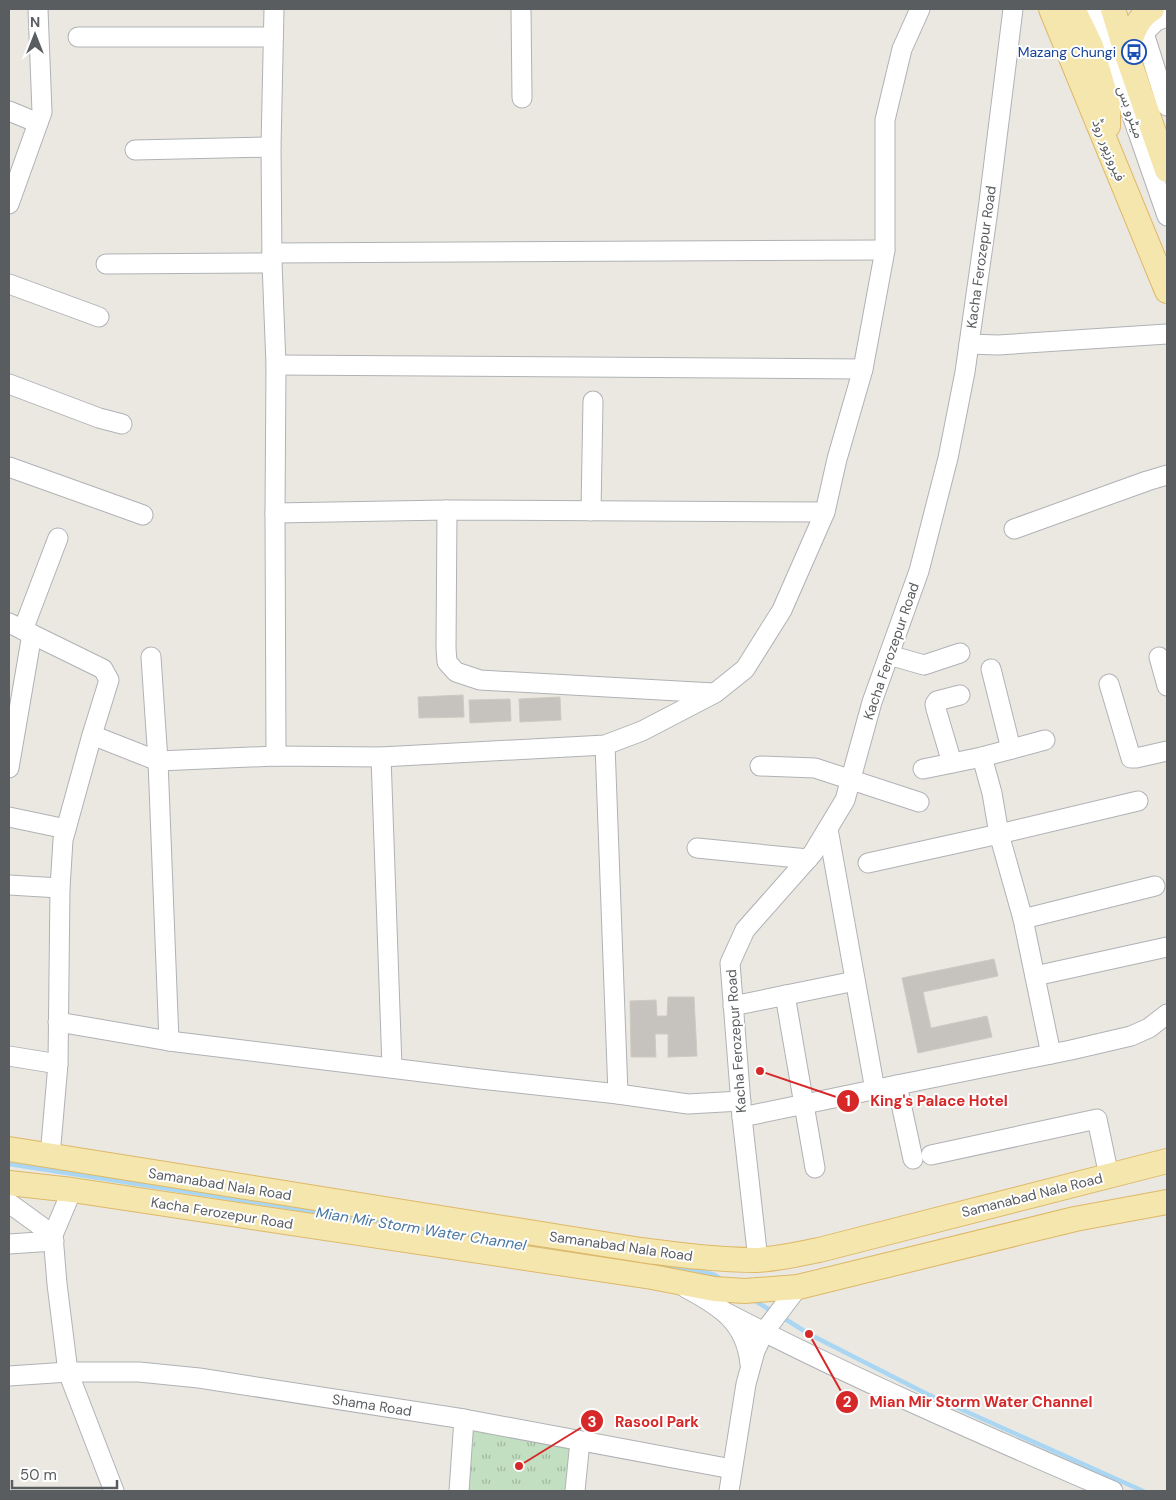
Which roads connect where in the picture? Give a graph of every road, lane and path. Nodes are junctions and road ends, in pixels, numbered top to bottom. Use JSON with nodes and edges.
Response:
{"nodes":[{"id":1,"x":38,"y":9,"type":"edge"},
{"id":2,"x":274,"y":9,"type":"edge"},
{"id":3,"x":521,"y":9,"type":"edge"},
{"id":4,"x":920,"y":9,"type":"edge"},
{"id":5,"x":1013,"y":9,"type":"edge"},
{"id":6,"x":1051,"y":9,"type":"edge"},
{"id":7,"x":1073,"y":9,"type":"edge"},
{"id":8,"x":1095,"y":9,"type":"edge"},
{"id":9,"x":1113,"y":9,"type":"edge"},
{"id":10,"x":1152,"y":9,"type":"edge"},
{"id":11,"x":1167,"y":17,"type":"edge"},
{"id":12,"x":78,"y":37,"type":"dead end"},
{"id":13,"x":273,"y":37,"type":"junction"},
{"id":14,"x":1126,"y":52,"type":"junction"},
{"id":15,"x":522,"y":98,"type":"dead end"},
{"id":16,"x":1167,"y":106,"type":"edge"},
{"id":17,"x":9,"y":111,"type":"edge"},
{"id":18,"x":38,"y":124,"type":"junction"},
{"id":19,"x":271,"y":147,"type":"junction"},
{"id":20,"x":135,"y":150,"type":"dead end"},
{"id":21,"x":1109,"y":150,"type":"junction"},
{"id":22,"x":1167,"y":170,"type":"edge"},
{"id":23,"x":10,"y":198,"type":"edge"},
{"id":24,"x":1167,"y":216,"type":"edge"},
{"id":25,"x":885,"y":250,"type":"junction"},
{"id":26,"x":272,"y":258,"type":"junction"},
{"id":27,"x":106,"y":264,"type":"dead end"},
{"id":28,"x":9,"y":284,"type":"edge"},
{"id":29,"x":1167,"y":291,"type":"edge"},
{"id":30,"x":98,"y":317,"type":"dead end"},
{"id":31,"x":1167,"y":334,"type":"edge"},
{"id":32,"x":969,"y":344,"type":"junction"},
{"id":33,"x":276,"y":365,"type":"junction"},
{"id":34,"x":863,"y":368,"type":"junction"},
{"id":35,"x":9,"y":384,"type":"edge"},
{"id":36,"x":593,"y":400,"type":"dead end"},
{"id":37,"x":122,"y":424,"type":"dead end"},
{"id":38,"x":9,"y":467,"type":"edge"},
{"id":39,"x":1167,"y":475,"type":"edge"},
{"id":40,"x":447,"y":510,"type":"junction"},
{"id":41,"x":591,"y":511,"type":"junction"},
{"id":42,"x":825,"y":512,"type":"junction"},
{"id":43,"x":275,"y":513,"type":"junction"},
{"id":44,"x":143,"y":515,"type":"dead end"},
{"id":45,"x":1014,"y":529,"type":"dead end"},
{"id":46,"x":58,"y":538,"type":"dead end"},
{"id":47,"x":21,"y":629,"type":"edge"},
{"id":48,"x":960,"y":653,"type":"dead end"},
{"id":49,"x":889,"y":655,"type":"junction"},
{"id":50,"x":151,"y":657,"type":"dead end"},
{"id":51,"x":1159,"y":657,"type":"dead end"},
{"id":52,"x":991,"y":669,"type":"dead end"},
{"id":53,"x":1109,"y":684,"type":"dead end"},
{"id":54,"x":1167,"y":686,"type":"edge"},
{"id":55,"x":715,"y":693,"type":"junction"},
{"id":56,"x":960,"y":695,"type":"dead end"},
{"id":57,"x":92,"y":735,"type":"junction"},
{"id":58,"x":1045,"y":740,"type":"dead end"},
{"id":59,"x":605,"y":745,"type":"junction"},
{"id":60,"x":1011,"y":749,"type":"junction"},
{"id":61,"x":1167,"y":751,"type":"edge"},
{"id":62,"x":276,"y":756,"type":"junction"},
{"id":63,"x":381,"y":757,"type":"junction"},
{"id":64,"x":982,"y":757,"type":"junction"},
{"id":65,"x":158,"y":761,"type":"junction"},
{"id":66,"x":952,"y":763,"type":"junction"},
{"id":67,"x":760,"y":766,"type":"dead end"},
{"id":68,"x":9,"y":768,"type":"edge"},
{"id":69,"x":924,"y":769,"type":"dead end"},
{"id":70,"x":850,"y":779,"type":"junction"},
{"id":71,"x":1138,"y":801,"type":"dead end"},
{"id":72,"x":919,"y":802,"type":"dead end"},
{"id":73,"x":9,"y":817,"type":"edge"},
{"id":74,"x":66,"y":829,"type":"junction"},
{"id":75,"x":828,"y":829,"type":"junction"},
{"id":76,"x":999,"y":834,"type":"junction"},
{"id":77,"x":697,"y":848,"type":"dead end"},
{"id":78,"x":808,"y":859,"type":"junction"},
{"id":79,"x":868,"y":863,"type":"dead end"},
{"id":80,"x":9,"y":885,"type":"edge"},
{"id":81,"x":1155,"y":886,"type":"dead end"},
{"id":82,"x":60,"y":888,"type":"junction"},
{"id":83,"x":1023,"y":919,"type":"junction"},
{"id":84,"x":1167,"y":946,"type":"edge"},
{"id":85,"x":1035,"y":976,"type":"junction"},
{"id":86,"x":855,"y":981,"type":"junction"},
{"id":87,"x":785,"y":995,"type":"junction"},
{"id":88,"x":733,"y":1006,"type":"junction"},
{"id":89,"x":1167,"y":1014,"type":"edge"},
{"id":90,"x":58,"y":1022,"type":"junction"},
{"id":91,"x":169,"y":1041,"type":"junction"},
{"id":92,"x":1051,"y":1054,"type":"junction"},
{"id":93,"x":9,"y":1056,"type":"edge"},
{"id":94,"x":58,"y":1064,"type":"junction"},
{"id":95,"x":392,"y":1067,"type":"junction"},
{"id":96,"x":897,"y":1085,"type":"junction"},
{"id":97,"x":875,"y":1090,"type":"junction"},
{"id":98,"x":618,"y":1094,"type":"junction"},
{"id":99,"x":805,"y":1104,"type":"junction"},
{"id":100,"x":742,"y":1109,"type":"junction"},
{"id":101,"x":9,"y":1149,"type":"edge"},
{"id":102,"x":50,"y":1156,"type":"junction"},
{"id":103,"x":1167,"y":1161,"type":"edge"},
{"id":104,"x":815,"y":1168,"type":"dead end"},
{"id":105,"x":1109,"y":1176,"type":"junction"},
{"id":106,"x":9,"y":1183,"type":"edge"},
{"id":107,"x":1167,"y":1187,"type":"edge"},
{"id":108,"x":72,"y":1190,"type":"junction"},
{"id":109,"x":1167,"y":1202,"type":"edge"},
{"id":110,"x":9,"y":1203,"type":"edge"},
{"id":111,"x":1075,"y":1219,"type":"junction"},
{"id":112,"x":54,"y":1238,"type":"junction"},
{"id":113,"x":9,"y":1244,"type":"edge"},
{"id":114,"x":758,"y":1260,"type":"junction"},
{"id":115,"x":676,"y":1282,"type":"junction"},
{"id":116,"x":798,"y":1287,"type":"junction"},
{"id":117,"x":723,"y":1311,"type":"junction"},
{"id":118,"x":764,"y":1332,"type":"junction"},
{"id":119,"x":750,"y":1365,"type":"junction"},
{"id":120,"x":68,"y":1372,"type":"junction"},
{"id":121,"x":9,"y":1376,"type":"edge"},
{"id":122,"x":464,"y":1419,"type":"junction"},
{"id":123,"x":580,"y":1441,"type":"junction"},
{"id":124,"x":732,"y":1469,"type":"junction"},
{"id":125,"x":114,"y":1491,"type":"edge"},
{"id":126,"x":459,"y":1491,"type":"edge"},
{"id":127,"x":575,"y":1491,"type":"edge"},
{"id":128,"x":729,"y":1491,"type":"edge"},
{"id":129,"x":1112,"y":1491,"type":"edge"}],
"edges":[{"from":1,"to":18,"type":"street"},
{"from":2,"to":13,"type":"street"},
{"from":3,"to":15,"type":"street"},
{"from":4,"to":25,"type":"street"},
{"from":5,"to":32,"type":"street","name":"Kacha Ferozepur Road"},
{"from":6,"to":21,"type":"main road","name":"فیروزپور روڈ"},
{"from":7,"to":21,"type":"main road"},
{"from":8,"to":24,"type":"street","name":"میٹرو بس"},
{"from":9,"to":14,"type":"main road"},
{"from":10,"to":14,"type":"main road"},
{"from":11,"to":16,"type":"street"},
{"from":12,"to":13,"type":"street"},
{"from":13,"to":19,"type":"street"},
{"from":14,"to":22,"type":"main road"},
{"from":17,"to":18,"type":"street"},
{"from":18,"to":23,"type":"street"},
{"from":19,"to":20,"type":"street"},
{"from":19,"to":26,"type":"street"},
{"from":21,"to":29,"type":"main road","name":"فیروزپور روڈ"},
{"from":25,"to":26,"type":"street"},
{"from":25,"to":34,"type":"street"},
{"from":26,"to":27,"type":"street"},
{"from":26,"to":33,"type":"street"},
{"from":28,"to":30,"type":"street"},
{"from":31,"to":32,"type":"street"},
{"from":32,"to":49,"type":"street","name":"Kacha Ferozepur Road"},
{"from":33,"to":34,"type":"street"},
{"from":33,"to":43,"type":"street"},
{"from":34,"to":42,"type":"street"},
{"from":35,"to":37,"type":"street"},
{"from":36,"to":41,"type":"street"},
{"from":38,"to":44,"type":"street"},
{"from":39,"to":45,"type":"street"},
{"from":40,"to":41,"type":"street"},
{"from":40,"to":43,"type":"street"},
{"from":40,"to":55,"type":"street"},
{"from":41,"to":42,"type":"street"},
{"from":42,"to":55,"type":"street"},
{"from":43,"to":62,"type":"street"},
{"from":46,"to":47,"type":"street"},
{"from":47,"to":57,"type":"street"},
{"from":47,"to":68,"type":"street"},
{"from":48,"to":49,"type":"street"},
{"from":49,"to":70,"type":"street","name":"Kacha Ferozepur Road"},
{"from":50,"to":65,"type":"street"},
{"from":51,"to":54,"type":"street"},
{"from":52,"to":60,"type":"street"},
{"from":53,"to":61,"type":"street"},
{"from":55,"to":59,"type":"street"},
{"from":56,"to":66,"type":"street"},
{"from":57,"to":65,"type":"street"},
{"from":57,"to":74,"type":"street"},
{"from":58,"to":60,"type":"street"},
{"from":59,"to":63,"type":"street"},
{"from":59,"to":98,"type":"street"},
{"from":60,"to":64,"type":"street"},
{"from":62,"to":63,"type":"street"},
{"from":62,"to":65,"type":"street"},
{"from":63,"to":95,"type":"street"},
{"from":64,"to":66,"type":"street"},
{"from":64,"to":76,"type":"street"},
{"from":65,"to":91,"type":"street"},
{"from":66,"to":69,"type":"street"},
{"from":67,"to":70,"type":"street"},
{"from":70,"to":72,"type":"street"},
{"from":70,"to":75,"type":"street","name":"Kacha Ferozepur Road"},
{"from":71,"to":76,"type":"street"},
{"from":73,"to":74,"type":"street"},
{"from":74,"to":82,"type":"street"},
{"from":75,"to":78,"type":"street","name":"Kacha Ferozepur Road"},
{"from":75,"to":86,"type":"street"},
{"from":76,"to":79,"type":"street"},
{"from":76,"to":83,"type":"street"},
{"from":77,"to":78,"type":"street"},
{"from":78,"to":88,"type":"street","name":"Kacha Ferozepur Road"},
{"from":80,"to":82,"type":"street"},
{"from":81,"to":83,"type":"street"},
{"from":82,"to":90,"type":"street"},
{"from":83,"to":85,"type":"street"},
{"from":84,"to":85,"type":"street"},
{"from":85,"to":92,"type":"street"},
{"from":86,"to":87,"type":"street"},
{"from":86,"to":97,"type":"street"},
{"from":87,"to":88,"type":"street"},
{"from":87,"to":99,"type":"street"},
{"from":88,"to":100,"type":"street","name":"Kacha Ferozepur Road"},
{"from":89,"to":92,"type":"street"},
{"from":90,"to":91,"type":"street"},
{"from":90,"to":94,"type":"street"},
{"from":91,"to":95,"type":"street"},
{"from":92,"to":96,"type":"street"},
{"from":93,"to":94,"type":"street"},
{"from":94,"to":102,"type":"street"},
{"from":95,"to":98,"type":"street"},
{"from":96,"to":97,"type":"street"},
{"from":96,"to":105,"type":"street"},
{"from":97,"to":99,"type":"street"},
{"from":98,"to":100,"type":"street"},
{"from":99,"to":100,"type":"street"},
{"from":99,"to":104,"type":"street"},
{"from":100,"to":114,"type":"street","name":"Kacha Ferozepur Road"},
{"from":101,"to":102,"type":"main road","name":"Samanabad Nala Road"},
{"from":102,"to":114,"type":"main road","name":"Samanabad Nala Road"},
{"from":103,"to":105,"type":"main road","name":"Samanabad Nala Road"},
{"from":105,"to":114,"type":"main road","name":"Samanabad Nala Road"},
{"from":106,"to":108,"type":"main road","name":"Kacha Ferozepur Road"},
{"from":107,"to":111,"type":"main road"},
{"from":108,"to":112,"type":"street"},
{"from":108,"to":115,"type":"main road","name":"Kacha Ferozepur Road"},
{"from":109,"to":111,"type":"main road","name":"Kacha Ferozepur Road"},
{"from":110,"to":112,"type":"street"},
{"from":111,"to":116,"type":"main road","name":"Kacha Ferozepur Road"},
{"from":112,"to":113,"type":"street"},
{"from":112,"to":120,"type":"street"},
{"from":115,"to":116,"type":"main road","name":"Kacha Ferozepur Road"},
{"from":115,"to":117,"type":"street"},
{"from":116,"to":118,"type":"street"},
{"from":117,"to":118,"type":"street"},
{"from":117,"to":119,"type":"street"},
{"from":118,"to":119,"type":"street"},
{"from":118,"to":129,"type":"street"},
{"from":119,"to":124,"type":"street"},
{"from":120,"to":121,"type":"street","name":"Shama Road"},
{"from":120,"to":122,"type":"street","name":"Shama Road"},
{"from":120,"to":125,"type":"street"},
{"from":122,"to":123,"type":"street","name":"Shama Road"},
{"from":122,"to":126,"type":"street"},
{"from":123,"to":124,"type":"street","name":"Shama Road"},
{"from":123,"to":127,"type":"street"},
{"from":124,"to":128,"type":"street"}]}
